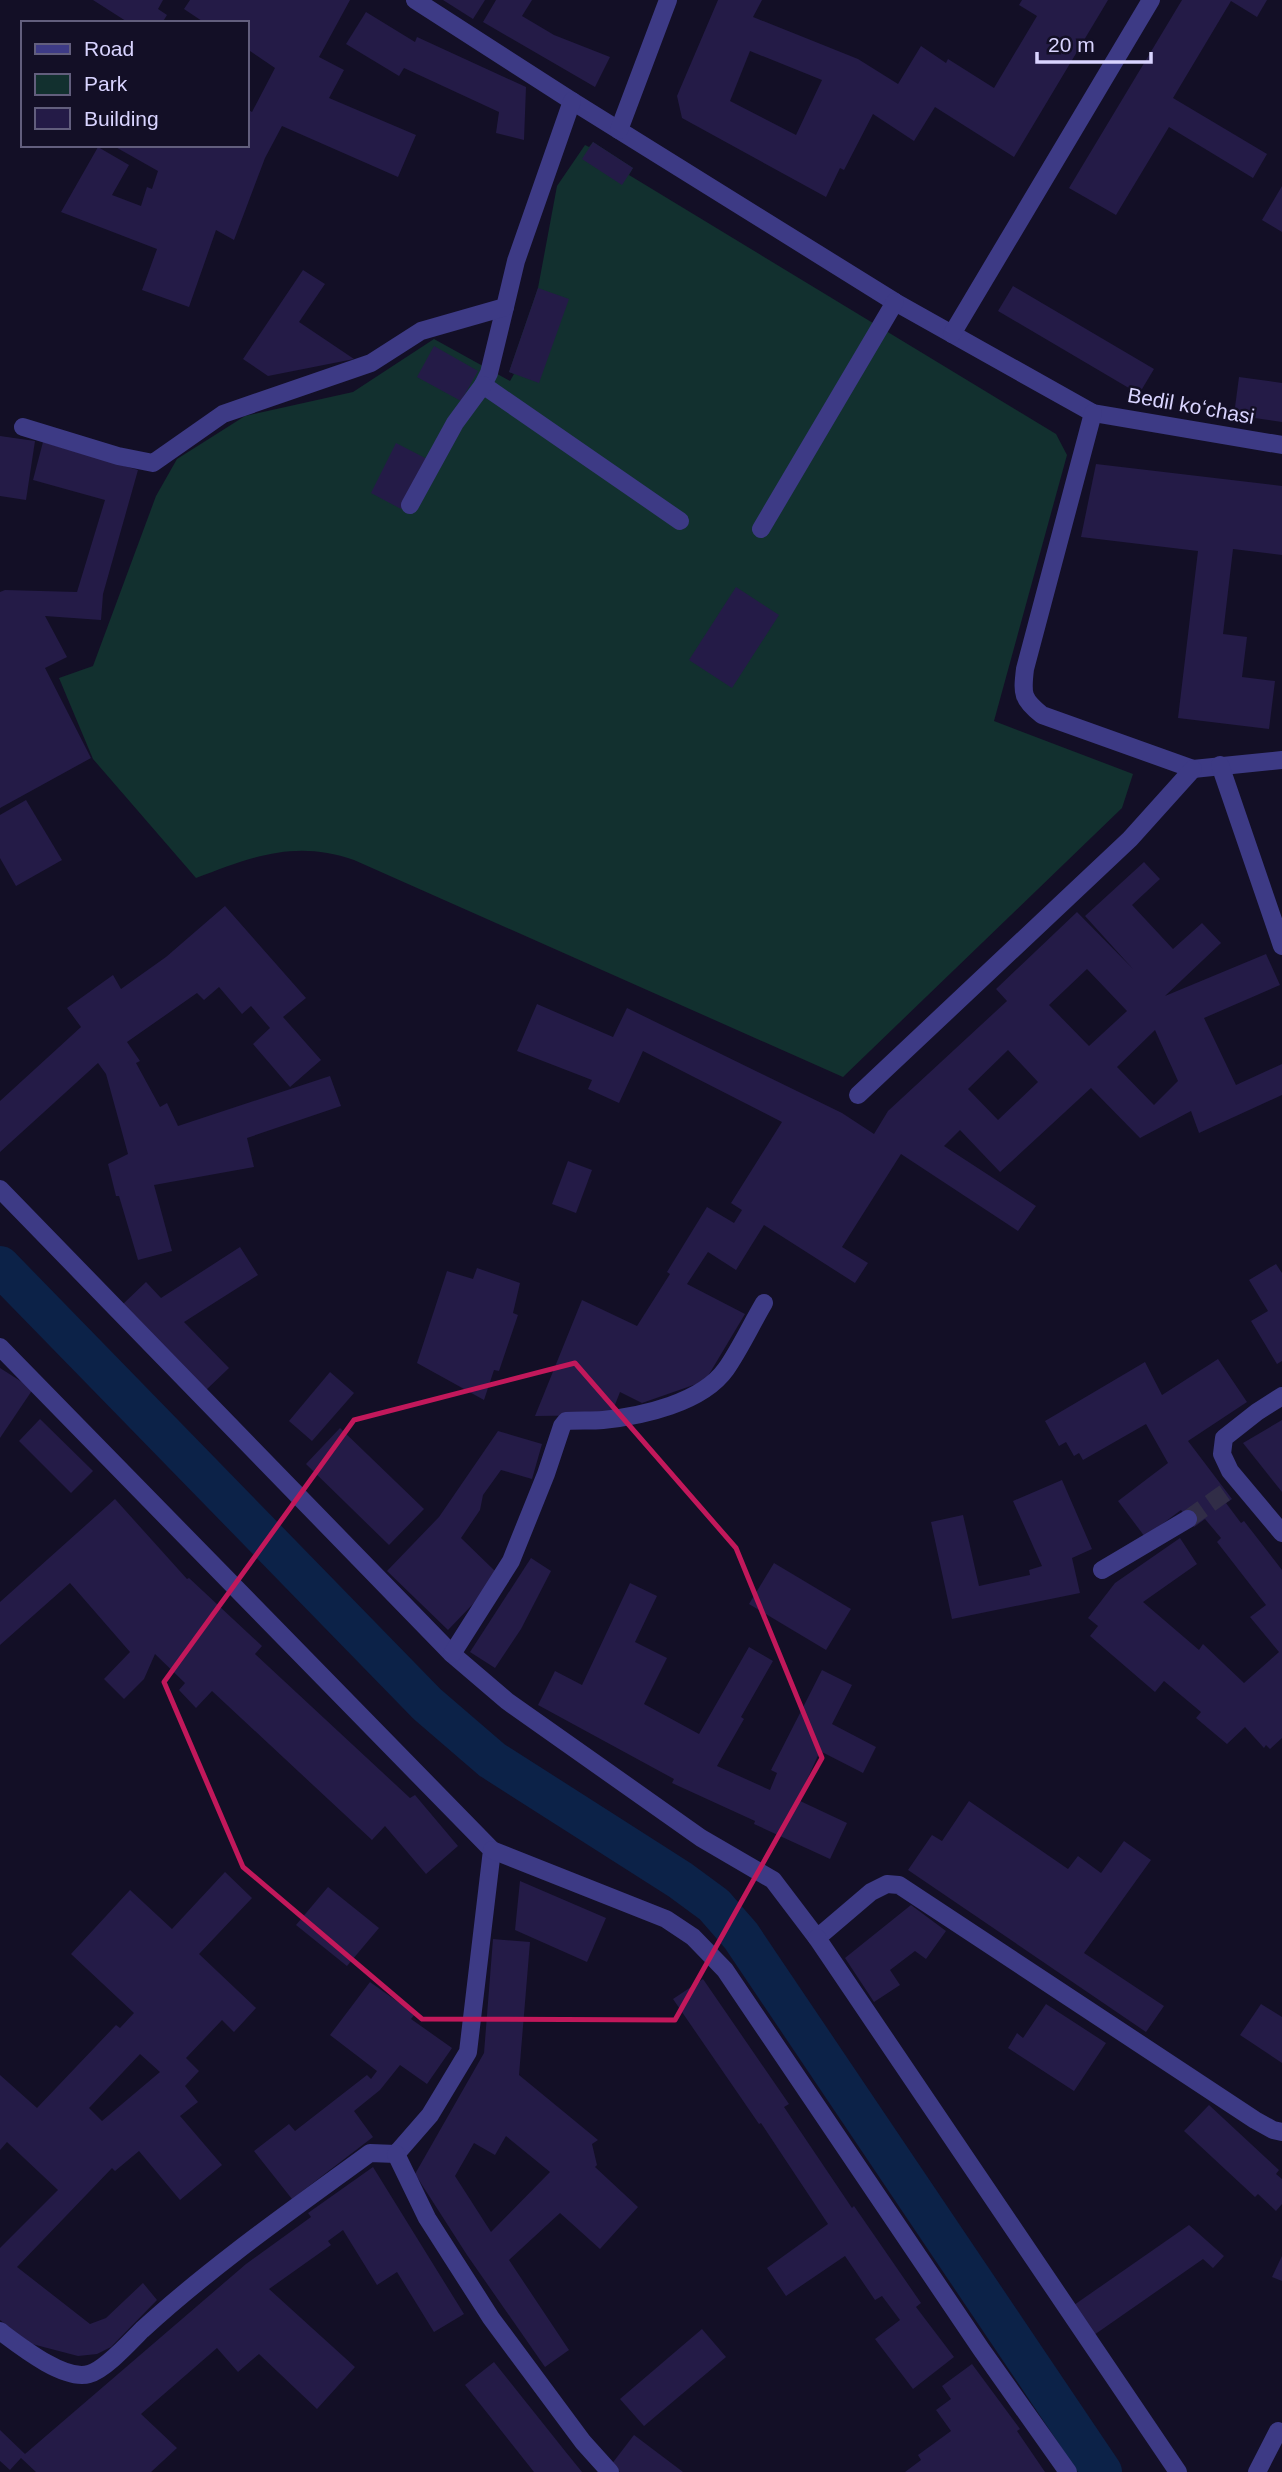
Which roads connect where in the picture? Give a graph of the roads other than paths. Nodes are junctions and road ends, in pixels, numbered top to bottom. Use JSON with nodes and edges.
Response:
{"nodes":[{"id":1,"x":415,"y":0,"type":"edge"},
{"id":2,"x":668,"y":0,"type":"edge"},
{"id":3,"x":1151,"y":0,"type":"edge"},
{"id":4,"x":572,"y":102,"type":"junction"},
{"id":5,"x":619,"y":130,"type":"junction"},
{"id":6,"x":895,"y":302,"type":"junction"},
{"id":7,"x":505,"y":307,"type":"junction"},
{"id":8,"x":952,"y":334,"type":"junction"},
{"id":9,"x":483,"y":385,"type":"junction"},
{"id":10,"x":1093,"y":413,"type":"junction"},
{"id":11,"x":23,"y":427,"type":"dead end"},
{"id":12,"x":1282,"y":445,"type":"edge"},
{"id":13,"x":410,"y":505,"type":"dead end"},
{"id":14,"x":680,"y":521,"type":"dead end"},
{"id":15,"x":761,"y":528,"type":"dead end"},
{"id":16,"x":1282,"y":760,"type":"edge"},
{"id":17,"x":1220,"y":765,"type":"junction"},
{"id":18,"x":1193,"y":769,"type":"junction"},
{"id":19,"x":1282,"y":946,"type":"edge"},
{"id":20,"x":858,"y":1096,"type":"dead end"},
{"id":21,"x":0,"y":1189,"type":"edge"},
{"id":22,"x":764,"y":1303,"type":"dead end"},
{"id":23,"x":0,"y":1347,"type":"edge"},
{"id":24,"x":1282,"y":1396,"type":"edge"},
{"id":25,"x":1188,"y":1520,"type":"tunnel mouth"},
{"id":26,"x":1282,"y":1533,"type":"edge"},
{"id":27,"x":1102,"y":1570,"type":"dead end"},
{"id":28,"x":452,"y":1654,"type":"junction"},
{"id":29,"x":492,"y":1850,"type":"junction"},
{"id":30,"x":817,"y":1938,"type":"junction"},
{"id":31,"x":1282,"y":2132,"type":"edge"},
{"id":32,"x":396,"y":2154,"type":"junction"},
{"id":33,"x":0,"y":2331,"type":"edge"},
{"id":34,"x":1278,"y":2431,"type":"dead end"},
{"id":35,"x":610,"y":2472,"type":"edge"},
{"id":36,"x":1068,"y":2472,"type":"edge"},
{"id":37,"x":1178,"y":2472,"type":"edge"},
{"id":38,"x":1258,"y":2472,"type":"edge"}],
"edges":[{"from":1,"to":4,"type":"street","name":"Bedil koʻchasi"},
{"from":2,"to":5,"type":"street"},
{"from":3,"to":8,"type":"street"},
{"from":4,"to":5,"type":"street","name":"Bedil koʻchasi"},
{"from":4,"to":7,"type":"street"},
{"from":5,"to":6,"type":"street","name":"Bedil koʻchasi"},
{"from":6,"to":8,"type":"street","name":"Bedil koʻchasi"},
{"from":6,"to":15,"type":"street"},
{"from":7,"to":9,"type":"street"},
{"from":7,"to":11,"type":"street"},
{"from":8,"to":10,"type":"street","name":"Bedil koʻchasi"},
{"from":9,"to":13,"type":"street"},
{"from":9,"to":14,"type":"street"},
{"from":10,"to":12,"type":"street","name":"Bedil koʻchasi"},
{"from":10,"to":18,"type":"street"},
{"from":16,"to":17,"type":"street"},
{"from":17,"to":18,"type":"street"},
{"from":17,"to":19,"type":"street"},
{"from":18,"to":20,"type":"street"},
{"from":21,"to":28,"type":"street"},
{"from":22,"to":28,"type":"street"},
{"from":23,"to":29,"type":"street"},
{"from":24,"to":26,"type":"street"},
{"from":25,"to":27,"type":"street"},
{"from":28,"to":30,"type":"street"},
{"from":29,"to":32,"type":"street"},
{"from":29,"to":36,"type":"street"},
{"from":30,"to":31,"type":"street"},
{"from":30,"to":37,"type":"street"},
{"from":32,"to":33,"type":"street"},
{"from":32,"to":35,"type":"street"},
{"from":34,"to":38,"type":"street"}]}
